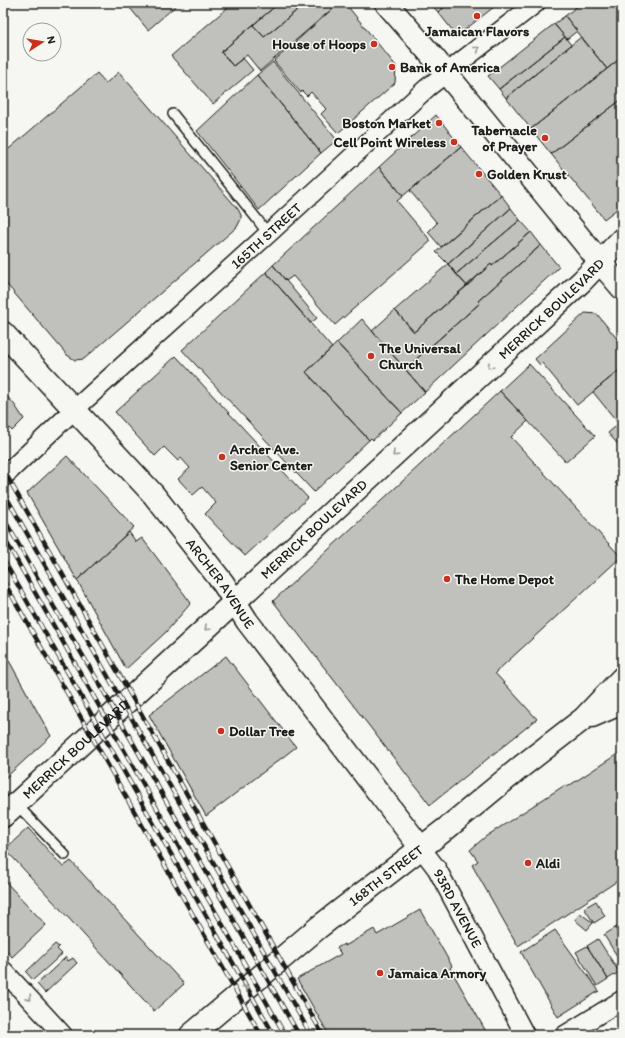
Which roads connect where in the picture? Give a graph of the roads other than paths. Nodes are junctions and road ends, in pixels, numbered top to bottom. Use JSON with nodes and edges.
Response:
{"nodes":[{"id":1,"x":386,"y":3,"type":"edge"},
{"id":2,"x":536,"y":3,"type":"edge"},
{"id":3,"x":446,"y":73,"type":"junction"},
{"id":4,"x":173,"y":114,"type":"dead end"},
{"id":5,"x":268,"y":234,"type":"junction"},
{"id":6,"x":622,"y":239,"type":"edge"},
{"id":7,"x":599,"y":261,"type":"junction"},
{"id":8,"x":622,"y":288,"type":"edge"},
{"id":9,"x":3,"y":333,"type":"edge"},
{"id":10,"x":74,"y":410,"type":"junction"},
{"id":11,"x":3,"y":477,"type":"edge"},
{"id":12,"x":235,"y":602,"type":"junction"},
{"id":13,"x":622,"y":678,"type":"edge"},
{"id":14,"x":622,"y":703,"type":"edge"},
{"id":15,"x":583,"y":719,"type":"junction"},
{"id":16,"x":10,"y":810,"type":"edge"},
{"id":17,"x":421,"y":848,"type":"junction"},
{"id":18,"x":64,"y":855,"type":"dead end"},
{"id":19,"x":3,"y":970,"type":"edge"},
{"id":20,"x":622,"y":1000,"type":"edge"},
{"id":21,"x":62,"y":1035,"type":"edge"},
{"id":22,"x":190,"y":1035,"type":"edge"},
{"id":23,"x":525,"y":1035,"type":"edge"},
{"id":24,"x":565,"y":1035,"type":"edge"}],
"edges":[{"from":1,"to":3,"type":"main road"},
{"from":3,"to":2,"type":"street","name":"165TH STREET","one_way":true},
{"from":3,"to":5,"type":"street","name":"165TH STREET"},
{"from":3,"to":7,"type":"main road"},
{"from":4,"to":5,"type":"lane"},
{"from":5,"to":10,"type":"street","name":"165TH STREET"},
{"from":6,"to":7,"type":"main road","name":"MERRICK BOULEVARD"},
{"from":7,"to":8,"type":"main road"},
{"from":7,"to":12,"type":"main road","name":"MERRICK BOULEVARD","one_way":true},
{"from":9,"to":10,"type":"main road","name":"ARCHER AVENUE"},
{"from":10,"to":11,"type":"street","name":"165TH STREET"},
{"from":10,"to":12,"type":"main road","name":"ARCHER AVENUE"},
{"from":12,"to":16,"type":"main road","name":"MERRICK BOULEVARD","one_way":true},
{"from":12,"to":17,"type":"main road","name":"ARCHER AVENUE"},
{"from":13,"to":15,"type":"main road","name":"168TH STREET"},
{"from":14,"to":15,"type":"main road","name":"168TH STREET"},
{"from":15,"to":17,"type":"main road","name":"168TH STREET"},
{"from":16,"to":18,"type":"lane"},
{"from":22,"to":17,"type":"main road","name":"168TH STREET","one_way":true},
{"from":17,"to":23,"type":"street","name":"93RD AVENUE"},
{"from":19,"to":21,"type":"street","one_way":true},
{"from":20,"to":24,"type":"street"}]}
